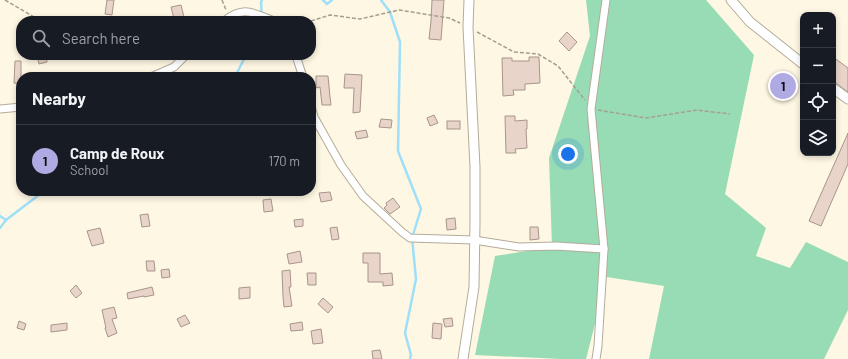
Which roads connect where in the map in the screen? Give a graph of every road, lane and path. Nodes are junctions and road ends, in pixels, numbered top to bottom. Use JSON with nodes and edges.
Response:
{"nodes":[{"id":1,"x":5,"y":0,"type":"edge"},
{"id":2,"x":222,"y":0,"type":"edge"},
{"id":3,"x":469,"y":0,"type":"edge"},
{"id":4,"x":606,"y":0,"type":"edge"},
{"id":5,"x":732,"y":0,"type":"edge"},
{"id":6,"x":32,"y":16,"type":"edge"},
{"id":7,"x":226,"y":16,"type":"edge"},
{"id":8,"x":233,"y":16,"type":"edge"},
{"id":9,"x":262,"y":16,"type":"edge"},
{"id":10,"x":316,"y":19,"type":"edge"},
{"id":11,"x":468,"y":27,"type":"junction"},
{"id":12,"x":181,"y":60,"type":"edge"},
{"id":13,"x":298,"y":60,"type":"edge"},
{"id":14,"x":800,"y":62,"type":"edge"},
{"id":15,"x":162,"y":72,"type":"edge"},
{"id":16,"x":302,"y":72,"type":"edge"},
{"id":17,"x":836,"y":90,"type":"edge"},
{"id":18,"x":848,"y":99,"type":"edge"},
{"id":19,"x":16,"y":107,"type":"edge"},
{"id":20,"x":0,"y":109,"type":"edge"},
{"id":21,"x":316,"y":121,"type":"edge"},
{"id":22,"x":474,"y":240,"type":"junction"},
{"id":23,"x":604,"y":250,"type":"junction"},
{"id":24,"x":463,"y":359,"type":"edge"},
{"id":25,"x":596,"y":359,"type":"edge"}],
"edges":[{"from":1,"to":6,"type":"path"},
{"from":2,"to":7,"type":"path"},
{"from":3,"to":11,"type":"street"},
{"from":4,"to":23,"type":"street"},
{"from":5,"to":14,"type":"street"},
{"from":8,"to":9,"type":"street"},
{"from":10,"to":11,"type":"path"},
{"from":11,"to":22,"type":"street"},
{"from":12,"to":15,"type":"street"},
{"from":13,"to":16,"type":"street"},
{"from":17,"to":18,"type":"street"},
{"from":19,"to":20,"type":"street"},
{"from":21,"to":22,"type":"street"},
{"from":22,"to":23,"type":"street"},
{"from":22,"to":24,"type":"street"},
{"from":23,"to":25,"type":"street"}]}
